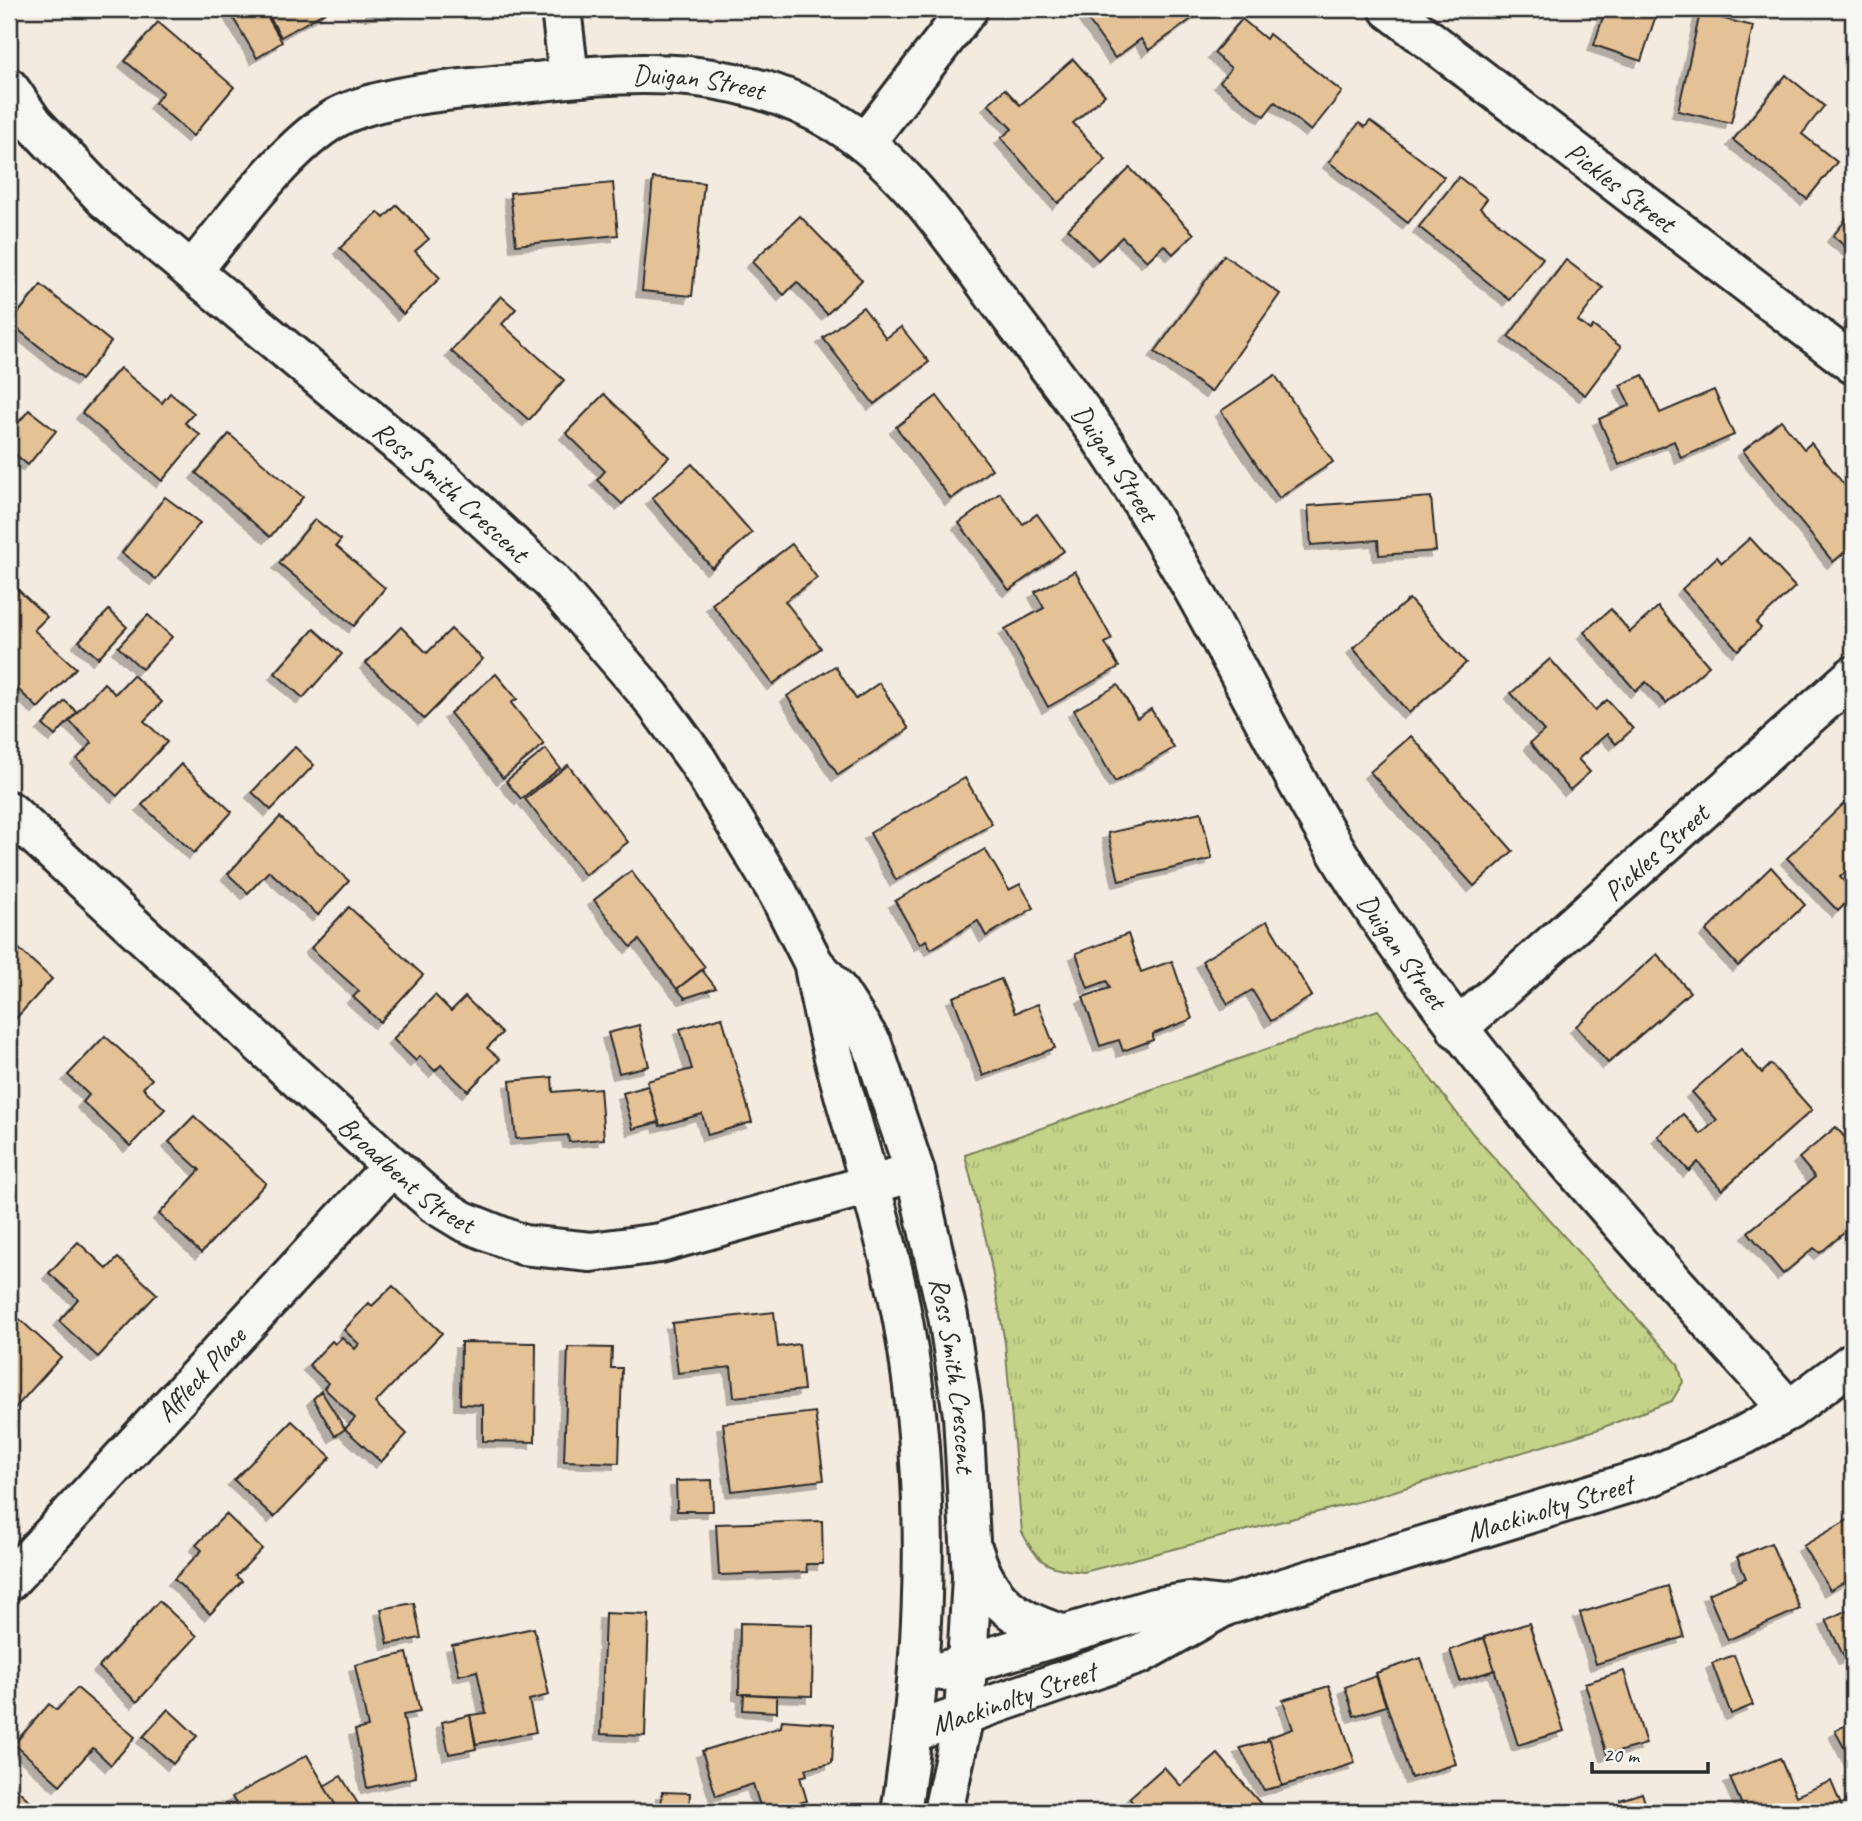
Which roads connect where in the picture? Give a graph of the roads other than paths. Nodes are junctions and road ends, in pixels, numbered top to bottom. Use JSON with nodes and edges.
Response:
{"nodes":[{"id":1,"x":561,"y":9,"type":"edge"},
{"id":2,"x":968,"y":9,"type":"edge"},
{"id":3,"x":1389,"y":9,"type":"edge"},
{"id":4,"x":569,"y":77,"type":"junction"},
{"id":5,"x":9,"y":88,"type":"edge"},
{"id":6,"x":865,"y":143,"type":"junction"},
{"id":7,"x":192,"y":271,"type":"junction"},
{"id":8,"x":1853,"y":364,"type":"edge"},
{"id":9,"x":1853,"y":676,"type":"edge"},
{"id":10,"x":13,"y":824,"type":"edge"},
{"id":11,"x":814,"y":964,"type":"junction"},
{"id":12,"x":1457,"y":1029,"type":"junction"},
{"id":13,"x":392,"y":1166,"type":"junction"},
{"id":14,"x":915,"y":1172,"type":"junction"},
{"id":15,"x":872,"y":1184,"type":"junction"},
{"id":16,"x":1853,"y":1363,"type":"edge"},
{"id":17,"x":1789,"y":1410,"type":"junction"},
{"id":18,"x":971,"y":1541,"type":"junction"},
{"id":19,"x":9,"y":1581,"type":"edge"},
{"id":20,"x":1225,"y":1606,"type":"junction"},
{"id":21,"x":1066,"y":1635,"type":"junction"},
{"id":22,"x":967,"y":1665,"type":"junction"},
{"id":23,"x":919,"y":1679,"type":"junction"},
{"id":24,"x":964,"y":1715,"type":"junction"},
{"id":25,"x":914,"y":1732,"type":"junction"},
{"id":26,"x":901,"y":1812,"type":"edge"},
{"id":27,"x":943,"y":1812,"type":"edge"}],
"edges":[{"from":1,"to":4,"type":"street"},
{"from":2,"to":6,"type":"street"},
{"from":3,"to":8,"type":"street","name":"Pickles Street"},
{"from":4,"to":6,"type":"street","name":"Duigan Street"},
{"from":4,"to":7,"type":"street","name":"Duigan Street"},
{"from":5,"to":7,"type":"street","name":"Ross Smith Crescent"},
{"from":6,"to":12,"type":"street","name":"Duigan Street"},
{"from":7,"to":11,"type":"street","name":"Ross Smith Crescent"},
{"from":9,"to":12,"type":"street","name":"Pickles Street"},
{"from":10,"to":13,"type":"street","name":"Broadbent Street"},
{"from":11,"to":14,"type":"street","name":"Ross Smith Crescent"},
{"from":11,"to":15,"type":"street","name":"Ross Smith Crescent"},
{"from":12,"to":17,"type":"street","name":"Duigan Street"},
{"from":13,"to":15,"type":"street","name":"Broadbent Street"},
{"from":13,"to":19,"type":"street","name":"Affleck Place"},
{"from":14,"to":15,"type":"street","name":"Broadbent Street"},
{"from":14,"to":18,"type":"street","name":"Ross Smith Crescent"},
{"from":15,"to":23,"type":"street","name":"Ross Smith Crescent"},
{"from":16,"to":17,"type":"street","name":"Mackinolty Street"},
{"from":17,"to":20,"type":"street","name":"Mackinolty Street"},
{"from":18,"to":21,"type":"street"},
{"from":18,"to":22,"type":"street","name":"Ross Smith Crescent"},
{"from":20,"to":21,"type":"street","name":"Mackinolty Street"},
{"from":20,"to":24,"type":"street","name":"Mackinolty Street"},
{"from":21,"to":22,"type":"street","name":"Mackinolty Street"},
{"from":22,"to":23,"type":"street","name":"Mackinolty Street"},
{"from":22,"to":24,"type":"street","name":"Ross Smith Crescent"},
{"from":23,"to":25,"type":"street","name":"Ross Smith Crescent"},
{"from":24,"to":25,"type":"street","name":"Mackinolty Street"},
{"from":24,"to":27,"type":"street","name":"Ross Smith Crescent"},
{"from":25,"to":26,"type":"street","name":"Ross Smith Crescent"}]}
